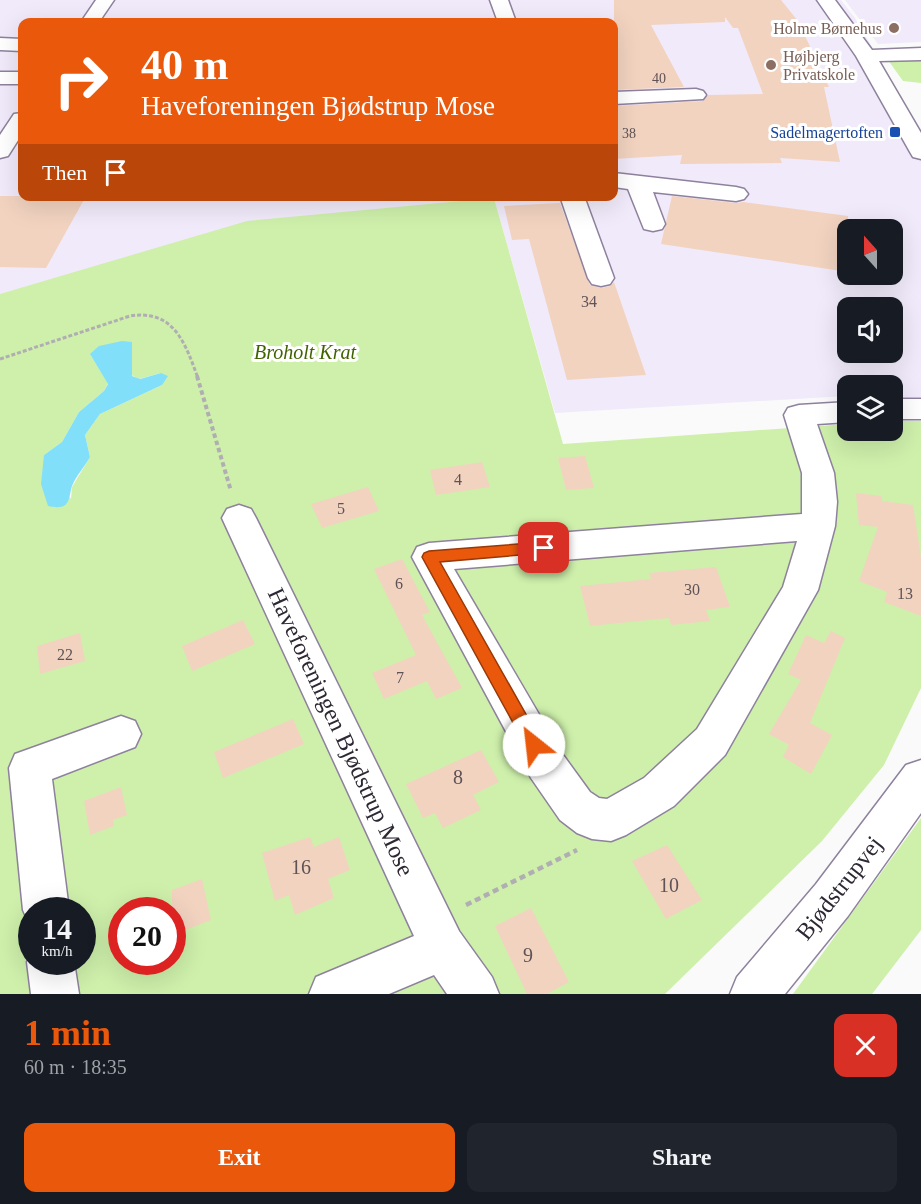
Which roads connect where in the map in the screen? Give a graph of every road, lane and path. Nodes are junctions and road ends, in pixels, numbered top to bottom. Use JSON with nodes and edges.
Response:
{"nodes":[{"id":1,"x":105,"y":0,"type":"edge"},
{"id":2,"x":499,"y":0,"type":"edge"},
{"id":3,"x":826,"y":0,"type":"edge"},
{"id":4,"x":93,"y":18,"type":"edge"},
{"id":5,"x":506,"y":18,"type":"edge"},
{"id":6,"x":0,"y":44,"type":"edge"},
{"id":7,"x":18,"y":45,"type":"edge"},
{"id":8,"x":921,"y":54,"type":"edge"},
{"id":9,"x":866,"y":56,"type":"junction"},
{"id":10,"x":0,"y":78,"type":"edge"},
{"id":11,"x":18,"y":78,"type":"edge"},
{"id":12,"x":696,"y":95,"type":"dead end"},
{"id":13,"x":618,"y":99,"type":"edge"},
{"id":14,"x":18,"y":125,"type":"edge"},
{"id":15,"x":921,"y":152,"type":"edge"},
{"id":16,"x":0,"y":153,"type":"edge"},
{"id":17,"x":18,"y":155,"type":"edge"},
{"id":18,"x":618,"y":180,"type":"edge"},
{"id":19,"x":638,"y":183,"type":"junction"},
{"id":20,"x":736,"y":194,"type":"dead end"},
{"id":21,"x":574,"y":201,"type":"edge"},
{"id":22,"x":653,"y":224,"type":"dead end"},
{"id":23,"x":601,"y":278,"type":"dead end"},
{"id":24,"x":0,"y":359,"type":"edge"},
{"id":25,"x":903,"y":409,"type":"edge"},
{"id":26,"x":921,"y":409,"type":"edge"},
{"id":27,"x":837,"y":413,"type":"edge"},
{"id":28,"x":239,"y":518,"type":"joint"},
{"id":29,"x":818,"y":526,"type":"junction"},
{"id":30,"x":121,"y":734,"type":"dead end"},
{"id":31,"x":921,"y":779,"type":"edge"},
{"id":32,"x":611,"y":820,"type":"junction"},
{"id":33,"x":45,"y":897,"type":"edge"},
{"id":34,"x":437,"y":934,"type":"junction"},
{"id":35,"x":53,"y":975,"type":"edge"},
{"id":36,"x":55,"y":994,"type":"edge"},
{"id":37,"x":333,"y":994,"type":"edge"},
{"id":38,"x":474,"y":994,"type":"edge"},
{"id":39,"x":754,"y":994,"type":"edge"}],
"edges":[{"from":1,"to":4,"type":"street"},
{"from":2,"to":5,"type":"street"},
{"from":3,"to":9,"type":"street"},
{"from":6,"to":7,"type":"street"},
{"from":8,"to":9,"type":"street"},
{"from":9,"to":15,"type":"street"},
{"from":10,"to":11,"type":"street"},
{"from":12,"to":13,"type":"street"},
{"from":14,"to":16,"type":"street"},
{"from":16,"to":17,"type":"street"},
{"from":18,"to":19,"type":"street"},
{"from":19,"to":20,"type":"street"},
{"from":19,"to":22,"type":"street"},
{"from":21,"to":23,"type":"street"},
{"from":24,"to":28,"type":"path"},
{"from":25,"to":26,"type":"street"},
{"from":27,"to":29,"type":"street"},
{"from":28,"to":34,"type":"street","name":"Haveforeningen Bjødstrup Mose"},
{"from":29,"to":32,"type":"street"},
{"from":29,"to":32,"type":"street"},
{"from":30,"to":33,"type":"street"},
{"from":31,"to":39,"type":"street","name":"Bjødstrupvej"},
{"from":32,"to":34,"type":"path"},
{"from":34,"to":37,"type":"street"},
{"from":34,"to":38,"type":"street","name":"Haveforeningen Bjødstrup Mose"},
{"from":35,"to":36,"type":"street"}]}
